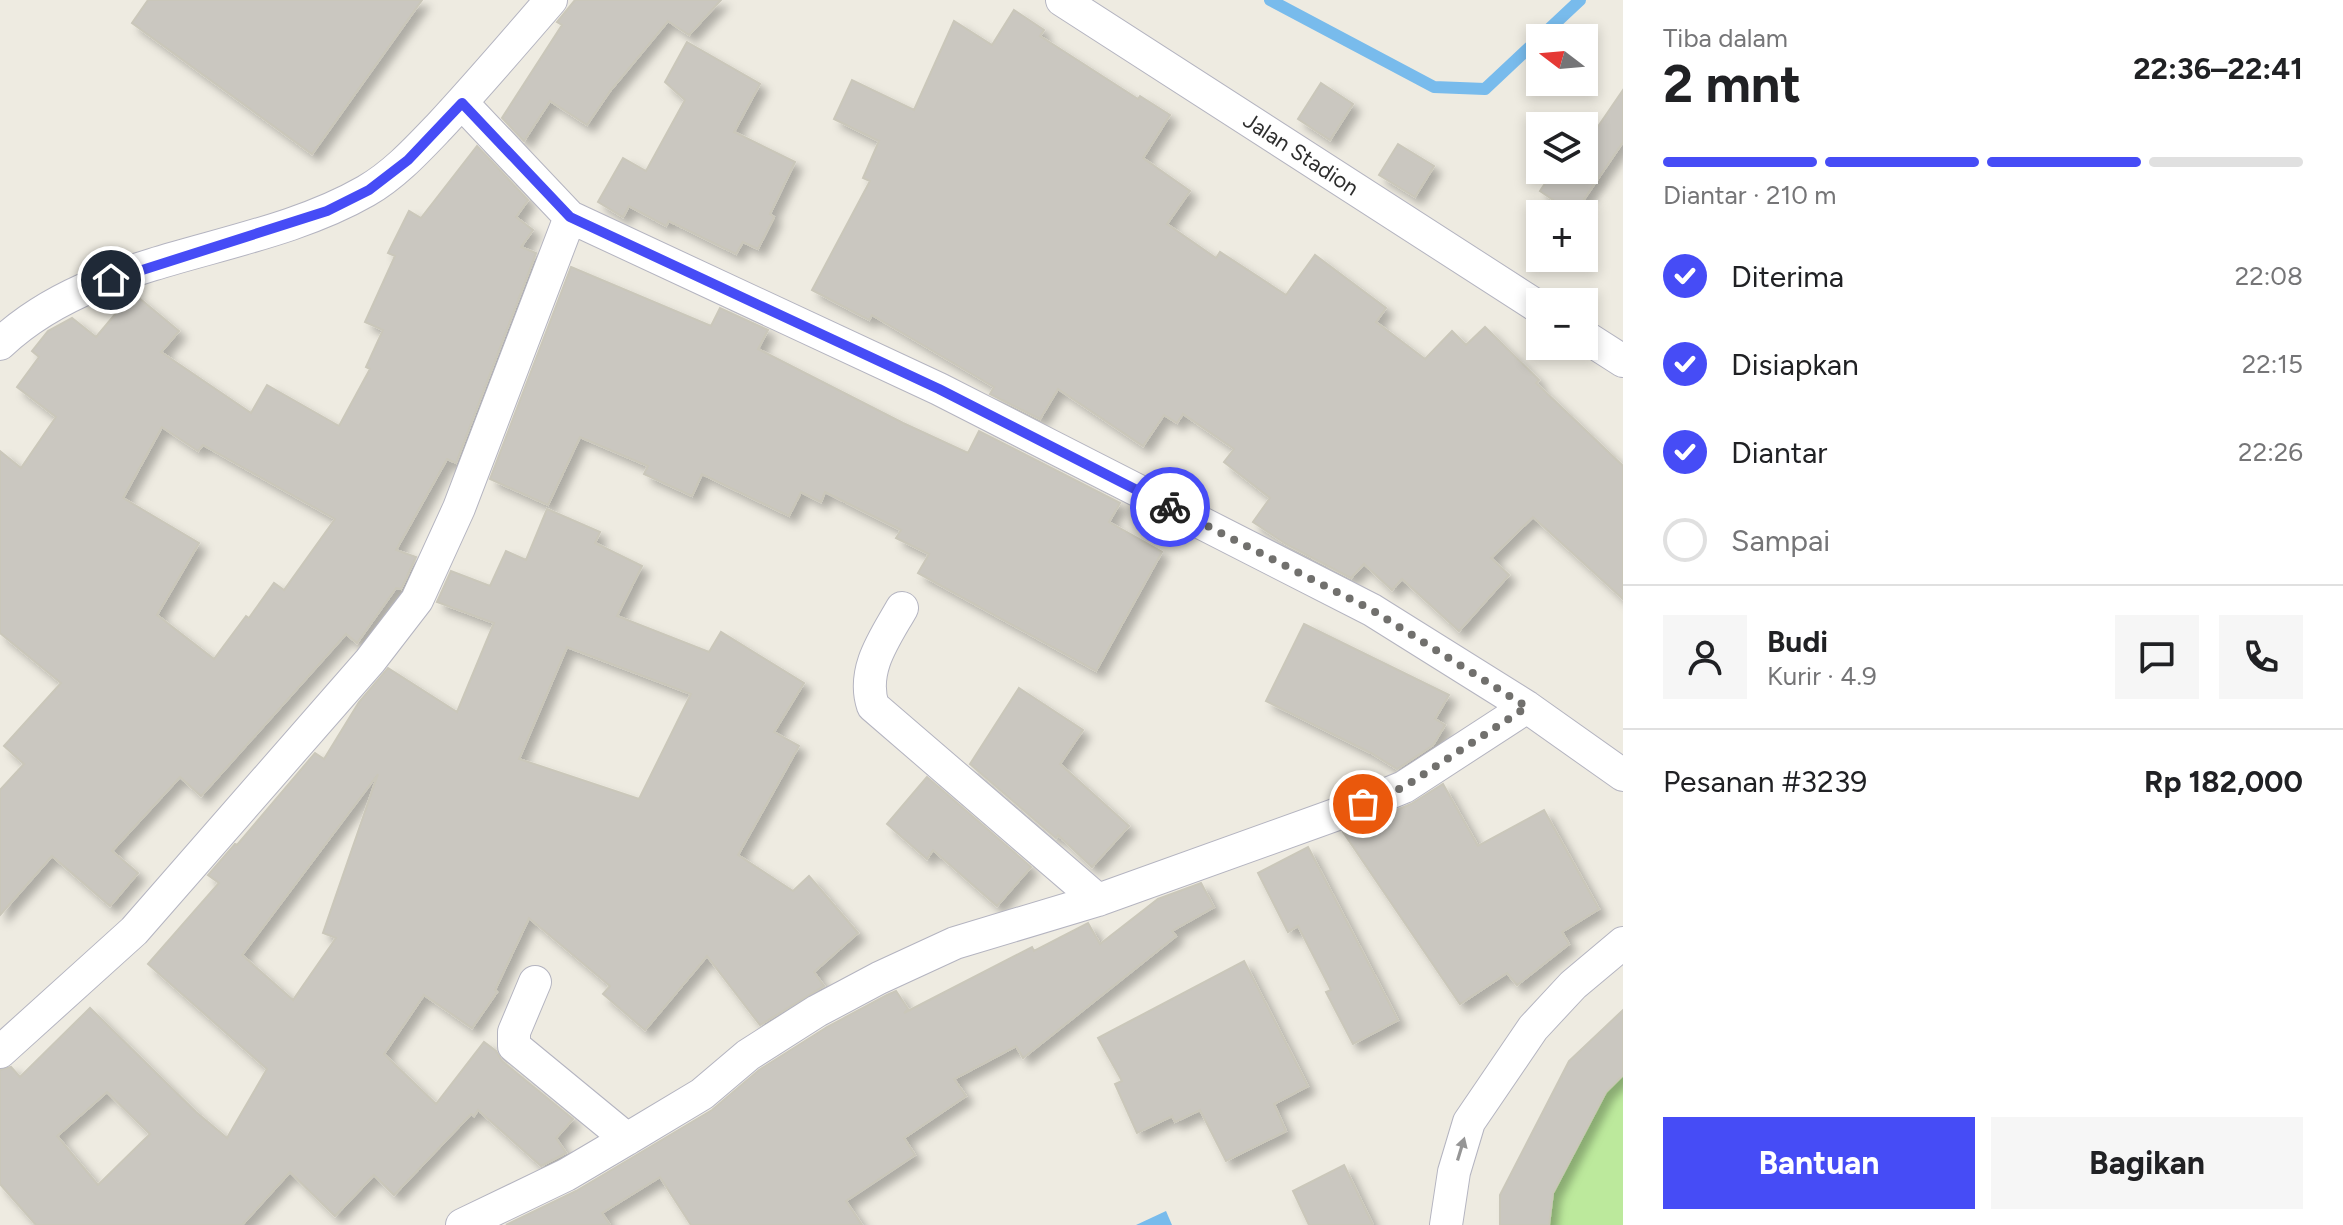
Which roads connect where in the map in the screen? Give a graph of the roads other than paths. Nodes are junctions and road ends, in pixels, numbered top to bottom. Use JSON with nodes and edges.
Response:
{"nodes":[{"id":1,"x":551,"y":0,"type":"edge"},
{"id":2,"x":1062,"y":0,"type":"edge"},
{"id":3,"x":462,"y":103,"type":"junction"},
{"id":4,"x":570,"y":217,"type":"junction"},
{"id":5,"x":1526,"y":299,"type":"edge"},
{"id":6,"x":0,"y":344,"type":"edge"},
{"id":7,"x":1598,"y":345,"type":"edge"},
{"id":8,"x":1623,"y":361,"type":"edge"},
{"id":9,"x":902,"y":608,"type":"dead end"},
{"id":10,"x":1527,"y":707,"type":"junction"},
{"id":11,"x":1623,"y":775,"type":"edge"},
{"id":12,"x":1098,"y":900,"type":"junction"},
{"id":13,"x":1623,"y":943,"type":"edge"},
{"id":14,"x":535,"y":982,"type":"dead end"},
{"id":15,"x":0,"y":1052,"type":"edge"},
{"id":16,"x":627,"y":1139,"type":"junction"},
{"id":17,"x":462,"y":1225,"type":"edge"},
{"id":18,"x":1446,"y":1225,"type":"edge"}],
"edges":[{"from":1,"to":3,"type":"street"},
{"from":2,"to":5,"type":"street","name":"Jalan Stadion"},
{"from":3,"to":4,"type":"street"},
{"from":3,"to":6,"type":"street"},
{"from":4,"to":10,"type":"street"},
{"from":4,"to":15,"type":"street"},
{"from":7,"to":8,"type":"street"},
{"from":9,"to":12,"type":"street"},
{"from":10,"to":11,"type":"street"},
{"from":10,"to":12,"type":"street"},
{"from":12,"to":16,"type":"street"},
{"from":18,"to":13,"type":"street","one_way":true},
{"from":14,"to":16,"type":"street"},
{"from":16,"to":17,"type":"street"}]}
